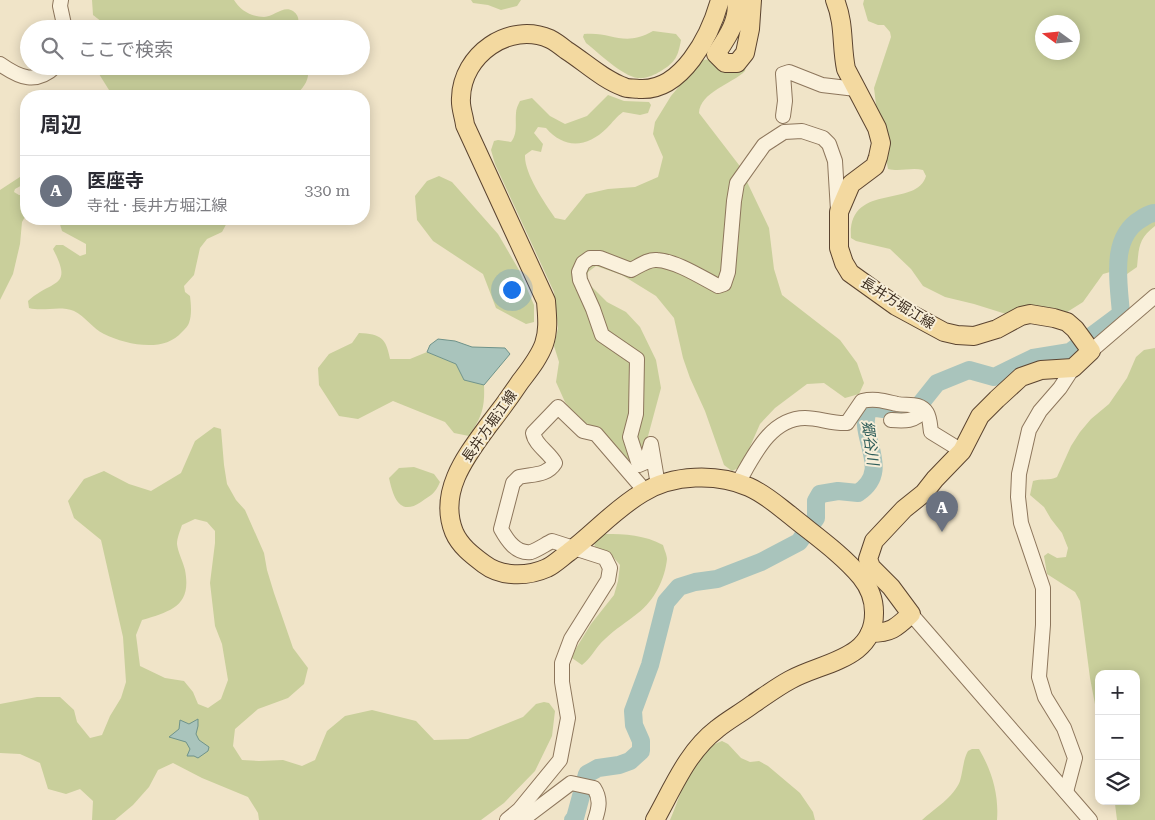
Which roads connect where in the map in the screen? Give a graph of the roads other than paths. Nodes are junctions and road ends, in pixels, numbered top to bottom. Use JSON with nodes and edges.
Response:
{"nodes":[{"id":1,"x":61,"y":0,"type":"edge"},
{"id":2,"x":720,"y":0,"type":"edge"},
{"id":3,"x":736,"y":0,"type":"edge"},
{"id":4,"x":752,"y":0,"type":"edge"},
{"id":5,"x":836,"y":0,"type":"edge"},
{"id":6,"x":63,"y":20,"type":"edge"},
{"id":7,"x":696,"y":53,"type":"junction"},
{"id":8,"x":716,"y":54,"type":"junction"},
{"id":9,"x":0,"y":64,"type":"edge"},
{"id":10,"x":44,"y":75,"type":"edge"},
{"id":11,"x":856,"y":89,"type":"junction"},
{"id":12,"x":783,"y":116,"type":"dead end"},
{"id":13,"x":838,"y":212,"type":"junction"},
{"id":14,"x":1155,"y":296,"type":"edge"},
{"id":15,"x":1089,"y":349,"type":"junction"},
{"id":16,"x":1074,"y":368,"type":"junction"},
{"id":17,"x":924,"y":410,"type":"junction"},
{"id":18,"x":891,"y":420,"type":"dead end"},
{"id":19,"x":962,"y":452,"type":"junction"},
{"id":20,"x":738,"y":483,"type":"junction"},
{"id":21,"x":652,"y":488,"type":"junction"},
{"id":22,"x":574,"y":548,"type":"junction"},
{"id":23,"x":911,"y":614,"type":"junction"},
{"id":24,"x":870,"y":633,"type":"junction"},
{"id":25,"x":1066,"y":792,"type":"junction"},
{"id":26,"x":508,"y":820,"type":"edge"},
{"id":27,"x":522,"y":820,"type":"edge"},
{"id":28,"x":595,"y":820,"type":"edge"},
{"id":29,"x":655,"y":820,"type":"edge"},
{"id":30,"x":1090,"y":820,"type":"edge"}],
"edges":[{"from":1,"to":6,"type":"street"},
{"from":2,"to":7,"type":"main road","name":"長井方堀江線"},
{"from":3,"to":8,"type":"main road"},
{"from":4,"to":8,"type":"main road"},
{"from":5,"to":11,"type":"main road","name":"長井方堀江線"},
{"from":7,"to":8,"type":"main road"},
{"from":7,"to":22,"type":"main road","name":"長井方堀江線"},
{"from":9,"to":10,"type":"street"},
{"from":11,"to":12,"type":"street"},
{"from":11,"to":13,"type":"main road","name":"長井方堀江線"},
{"from":13,"to":15,"type":"main road","name":"長井方堀江線"},
{"from":13,"to":21,"type":"street"},
{"from":14,"to":15,"type":"street"},
{"from":15,"to":16,"type":"main road"},
{"from":16,"to":19,"type":"main road"},
{"from":16,"to":25,"type":"street"},
{"from":17,"to":18,"type":"street"},
{"from":17,"to":19,"type":"street"},
{"from":17,"to":20,"type":"street"},
{"from":19,"to":23,"type":"main road"},
{"from":20,"to":21,"type":"main road","name":"長井方堀江線"},
{"from":20,"to":24,"type":"main road","name":"長井方堀江線"},
{"from":21,"to":22,"type":"main road","name":"長井方堀江線"},
{"from":21,"to":22,"type":"street"},
{"from":22,"to":26,"type":"street"},
{"from":23,"to":24,"type":"main road"},
{"from":23,"to":25,"type":"street"},
{"from":24,"to":29,"type":"main road"},
{"from":25,"to":30,"type":"street"},
{"from":27,"to":28,"type":"street"}]}
